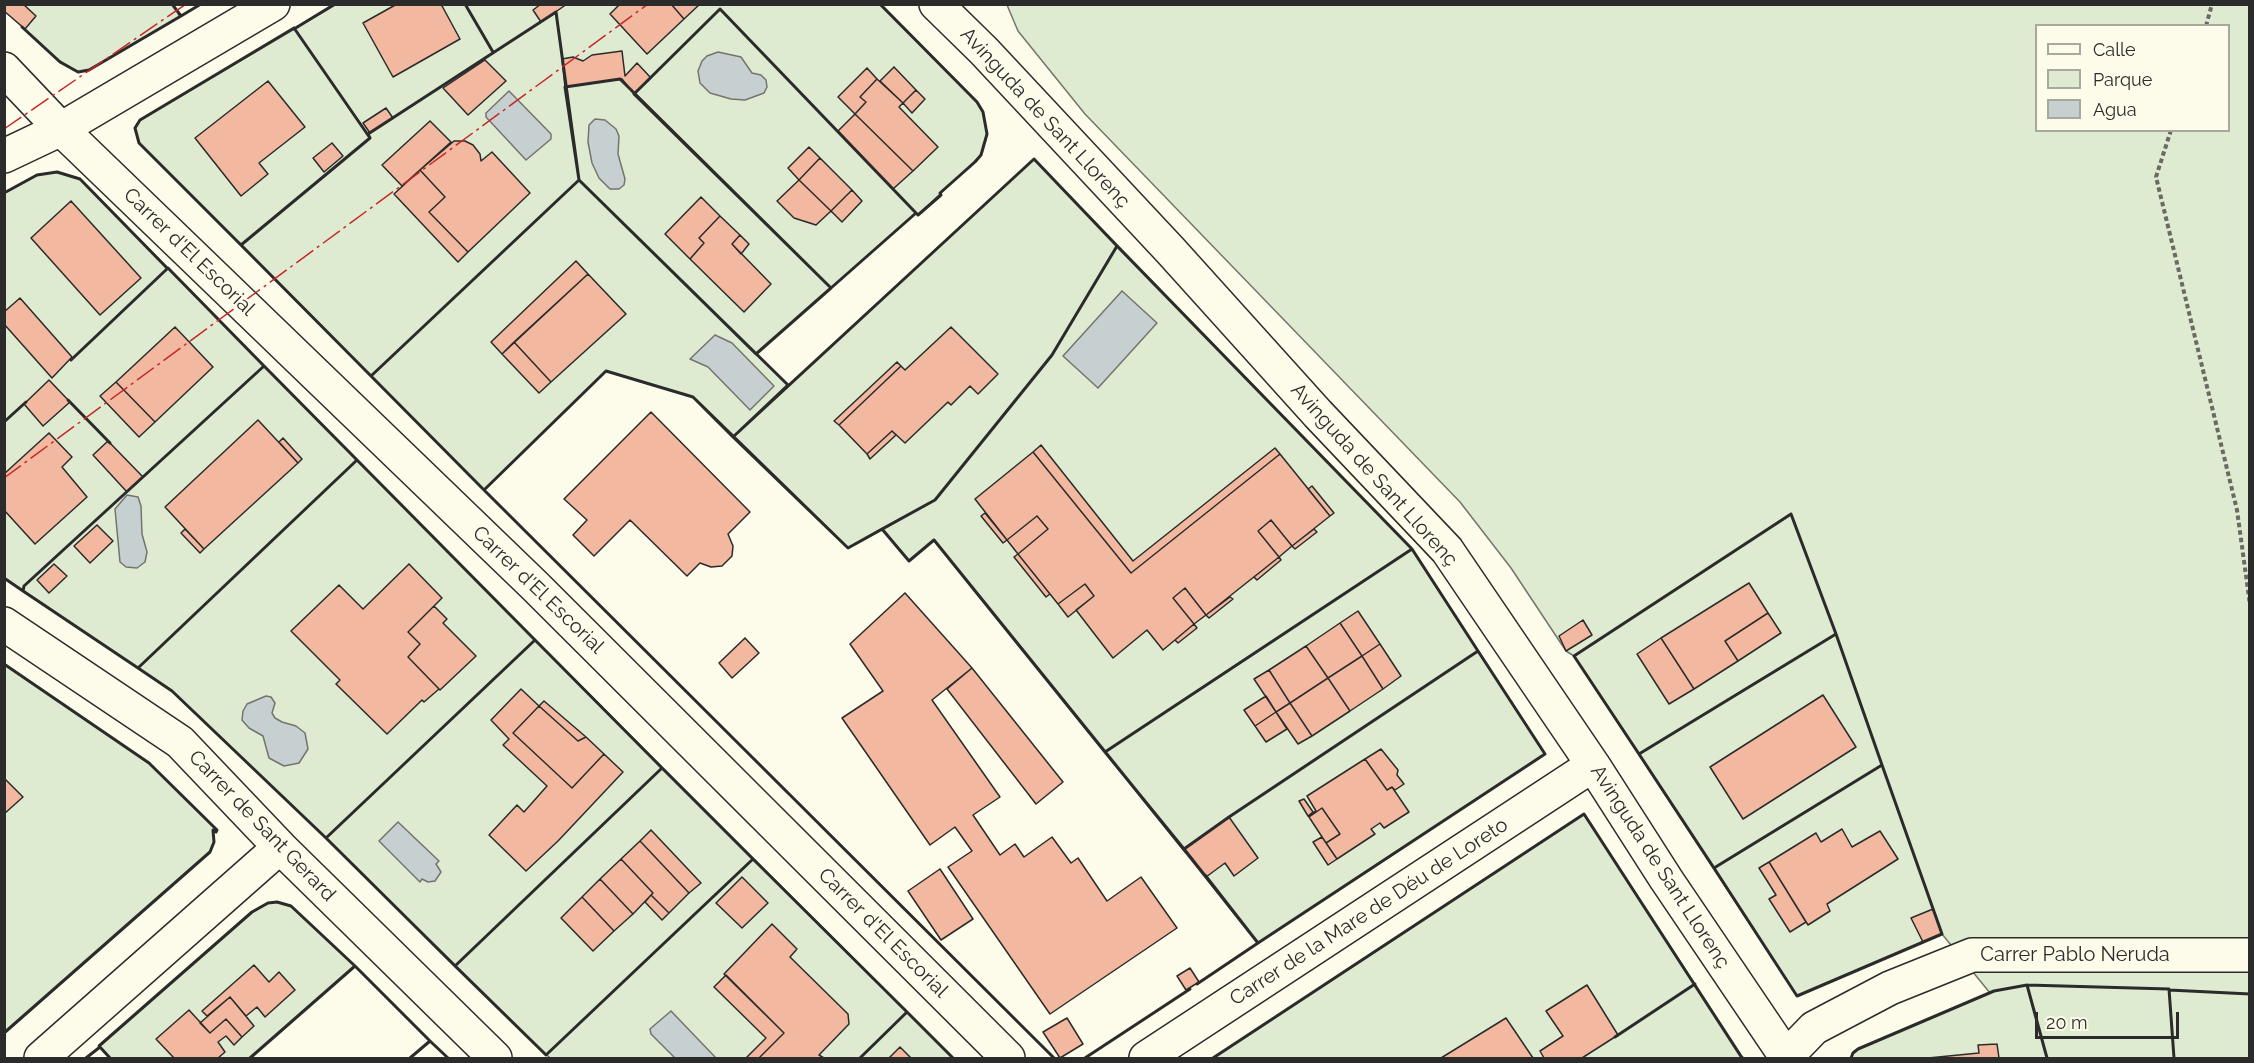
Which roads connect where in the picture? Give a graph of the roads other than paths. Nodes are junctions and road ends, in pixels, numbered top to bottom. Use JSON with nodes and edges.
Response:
{"nodes":[{"id":1,"x":273,"y":4,"type":"edge"},
{"id":2,"x":936,"y":4,"type":"edge"},
{"id":3,"x":969,"y":4,"type":"edge"},
{"id":4,"x":984,"y":51,"type":"junction"},
{"id":5,"x":4,"y":69,"type":"edge"},
{"id":6,"x":61,"y":129,"type":"junction"},
{"id":7,"x":4,"y":156,"type":"edge"},
{"id":8,"x":4,"y":624,"type":"edge"},
{"id":9,"x":1593,"y":765,"type":"junction"},
{"id":10,"x":280,"y":847,"type":"junction"},
{"id":11,"x":2250,"y":954,"type":"edge"},
{"id":12,"x":1786,"y":1058,"type":"edge"},
{"id":13,"x":41,"y":1059,"type":"edge"},
{"id":14,"x":495,"y":1059,"type":"edge"},
{"id":15,"x":1008,"y":1059,"type":"edge"},
{"id":16,"x":1146,"y":1059,"type":"edge"}],
"edges":[{"from":1,"to":6,"type":"street"},
{"from":2,"to":4,"type":"street","name":"Avinguda de Sant Llorenç"},
{"from":3,"to":4,"type":"street"},
{"from":4,"to":9,"type":"street","name":"Avinguda de Sant Llorenç"},
{"from":5,"to":6,"type":"street","name":"Carrer d'El Escorial"},
{"from":6,"to":7,"type":"street"},
{"from":6,"to":15,"type":"street","name":"Carrer d'El Escorial"},
{"from":8,"to":10,"type":"street","name":"Carrer de Sant Gerard"},
{"from":9,"to":12,"type":"street","name":"Avinguda de Sant Llorenç"},
{"from":9,"to":16,"type":"street","name":"Carrer de la Mare de Déu de Loreto"},
{"from":10,"to":13,"type":"street"},
{"from":10,"to":14,"type":"street","name":"Carrer de Sant Gerard"},
{"from":11,"to":12,"type":"street","name":"Carrer Pablo Neruda"}]}
